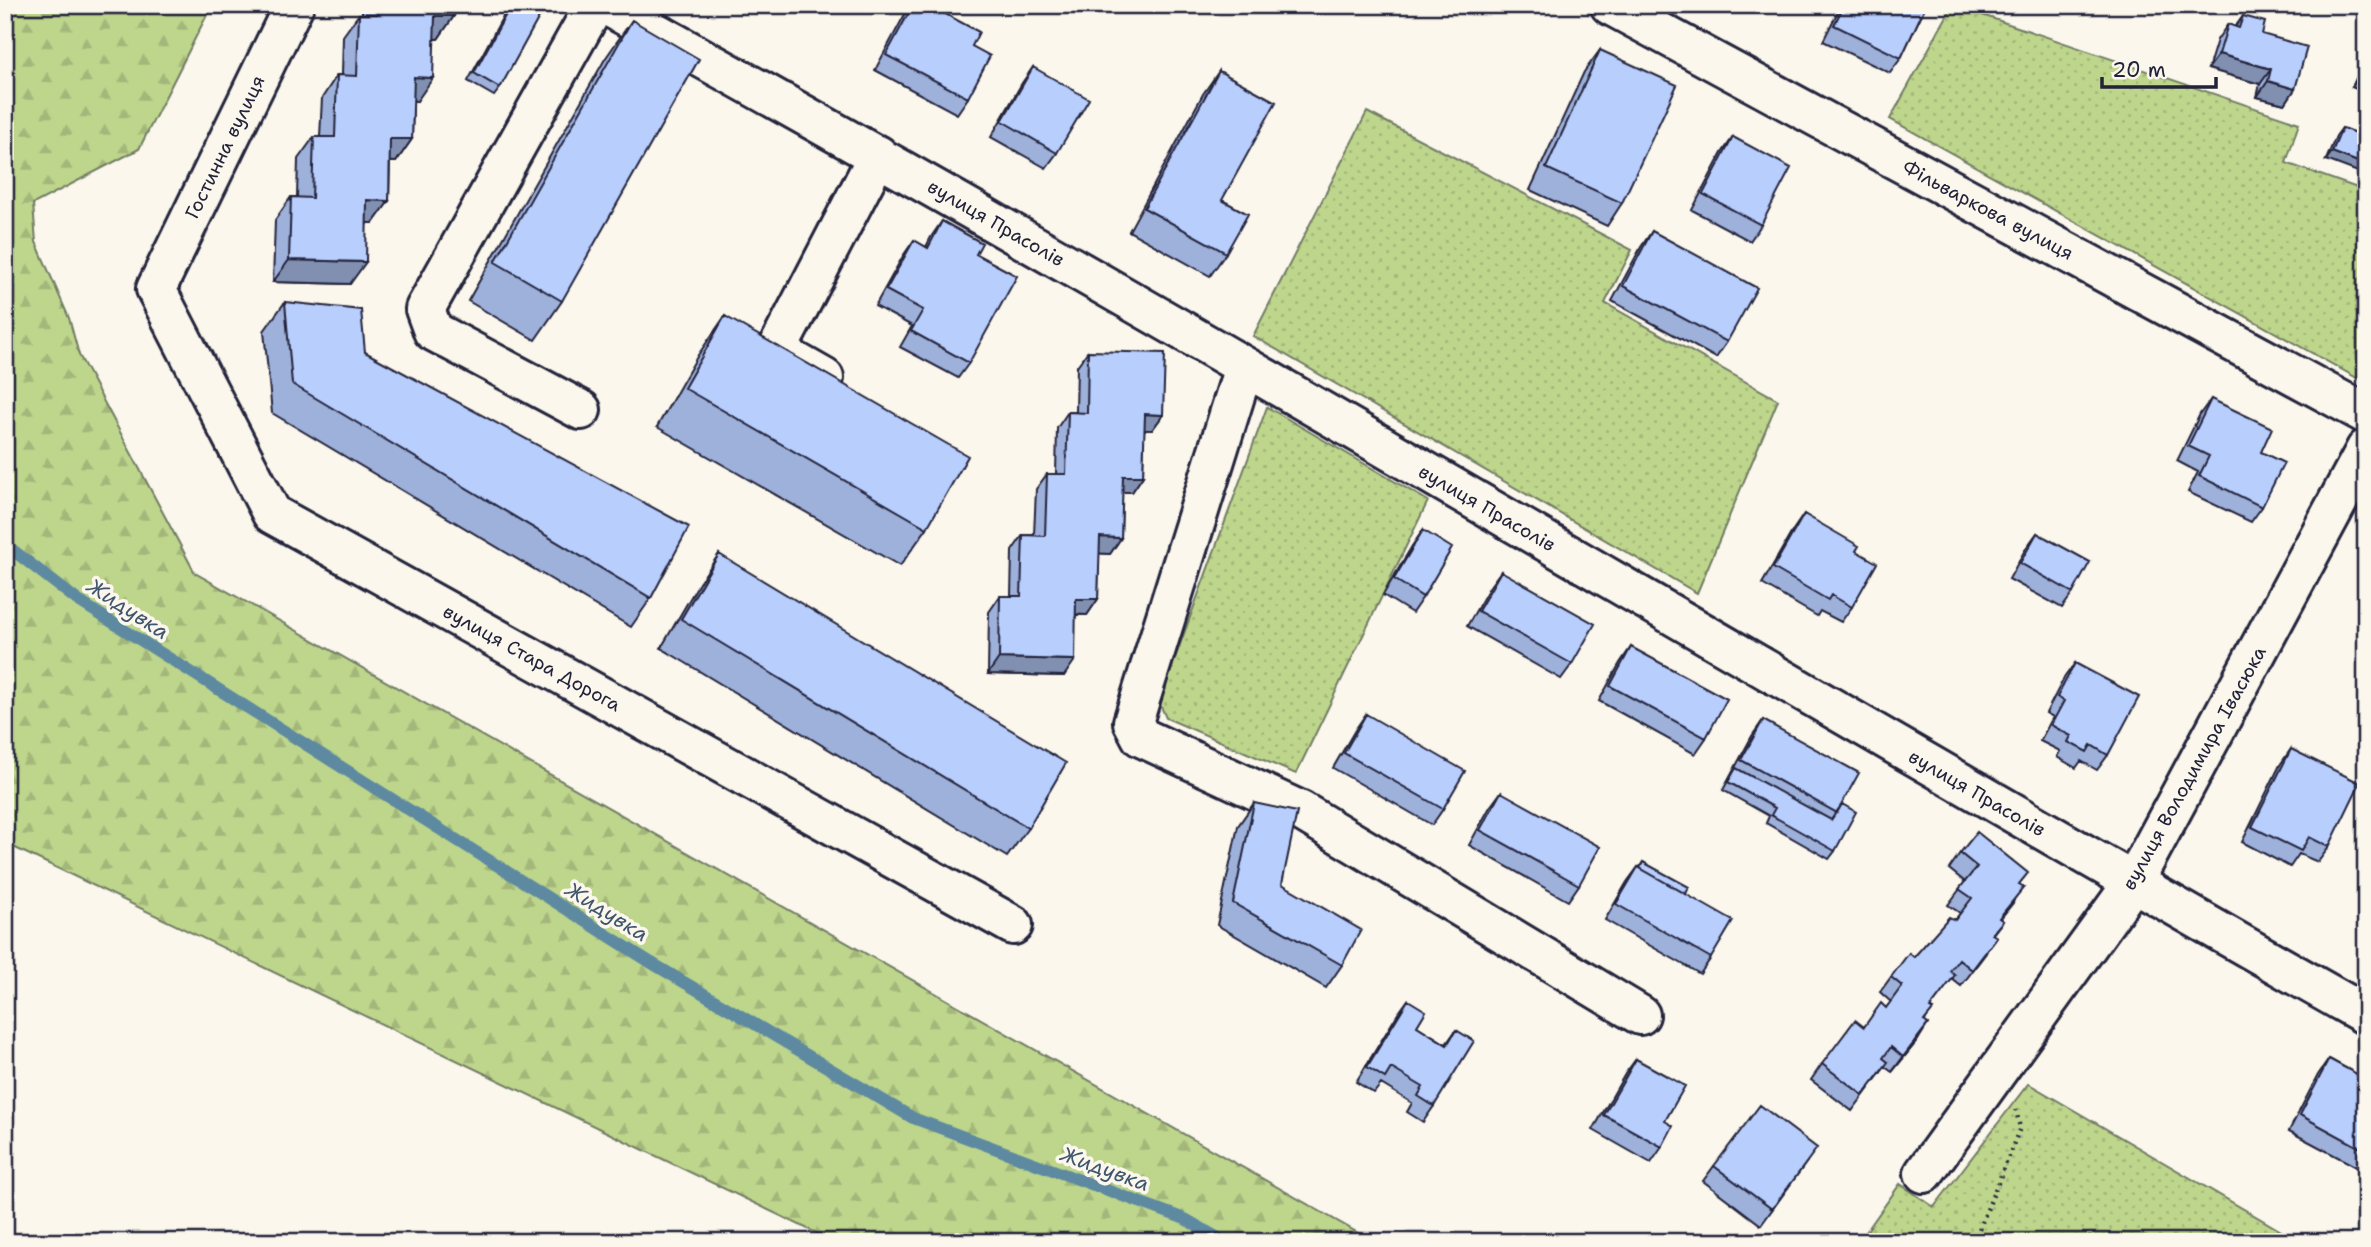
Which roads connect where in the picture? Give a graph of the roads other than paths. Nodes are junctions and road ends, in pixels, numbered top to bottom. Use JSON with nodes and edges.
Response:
{"nodes":[{"id":1,"x":294,"y":5,"type":"edge"},
{"id":2,"x":595,"y":5,"type":"edge"},
{"id":3,"x":606,"y":5,"type":"edge"},
{"id":4,"x":1610,"y":5,"type":"edge"},
{"id":5,"x":878,"y":155,"type":"junction"},
{"id":6,"x":156,"y":289,"type":"joint"},
{"id":7,"x":1244,"y":367,"type":"junction"},
{"id":8,"x":850,"y":393,"type":"edge"},
{"id":9,"x":581,"y":410,"type":"dead end"},
{"id":10,"x":2366,"y":414,"type":"edge"},
{"id":11,"x":2366,"y":449,"type":"edge"},
{"id":12,"x":2133,"y":883,"type":"junction"},
{"id":13,"x":1013,"y":925,"type":"dead end"},
{"id":14,"x":2366,"y":1015,"type":"edge"},
{"id":15,"x":1640,"y":1016,"type":"dead end"},
{"id":16,"x":1924,"y":1173,"type":"dead end"}],
"edges":[{"from":1,"to":6,"type":"street","name":"Гостинна вулиця"},
{"from":2,"to":9,"type":"street"},
{"from":3,"to":5,"type":"street","name":"вулиця Прасолів"},
{"from":4,"to":10,"type":"street","name":"Фільваркова вулиця"},
{"from":5,"to":7,"type":"street","name":"вулиця Прасолів"},
{"from":5,"to":8,"type":"street"},
{"from":6,"to":13,"type":"street","name":"вулиця Стара Дорога"},
{"from":7,"to":12,"type":"street","name":"вулиця Прасолів"},
{"from":7,"to":15,"type":"street"},
{"from":11,"to":12,"type":"street","name":"вулиця Володимира Івасюка"},
{"from":12,"to":14,"type":"street","name":"вулиця Прасолів"},
{"from":12,"to":16,"type":"street","name":"вулиця Володимира Івасюка"}]}
